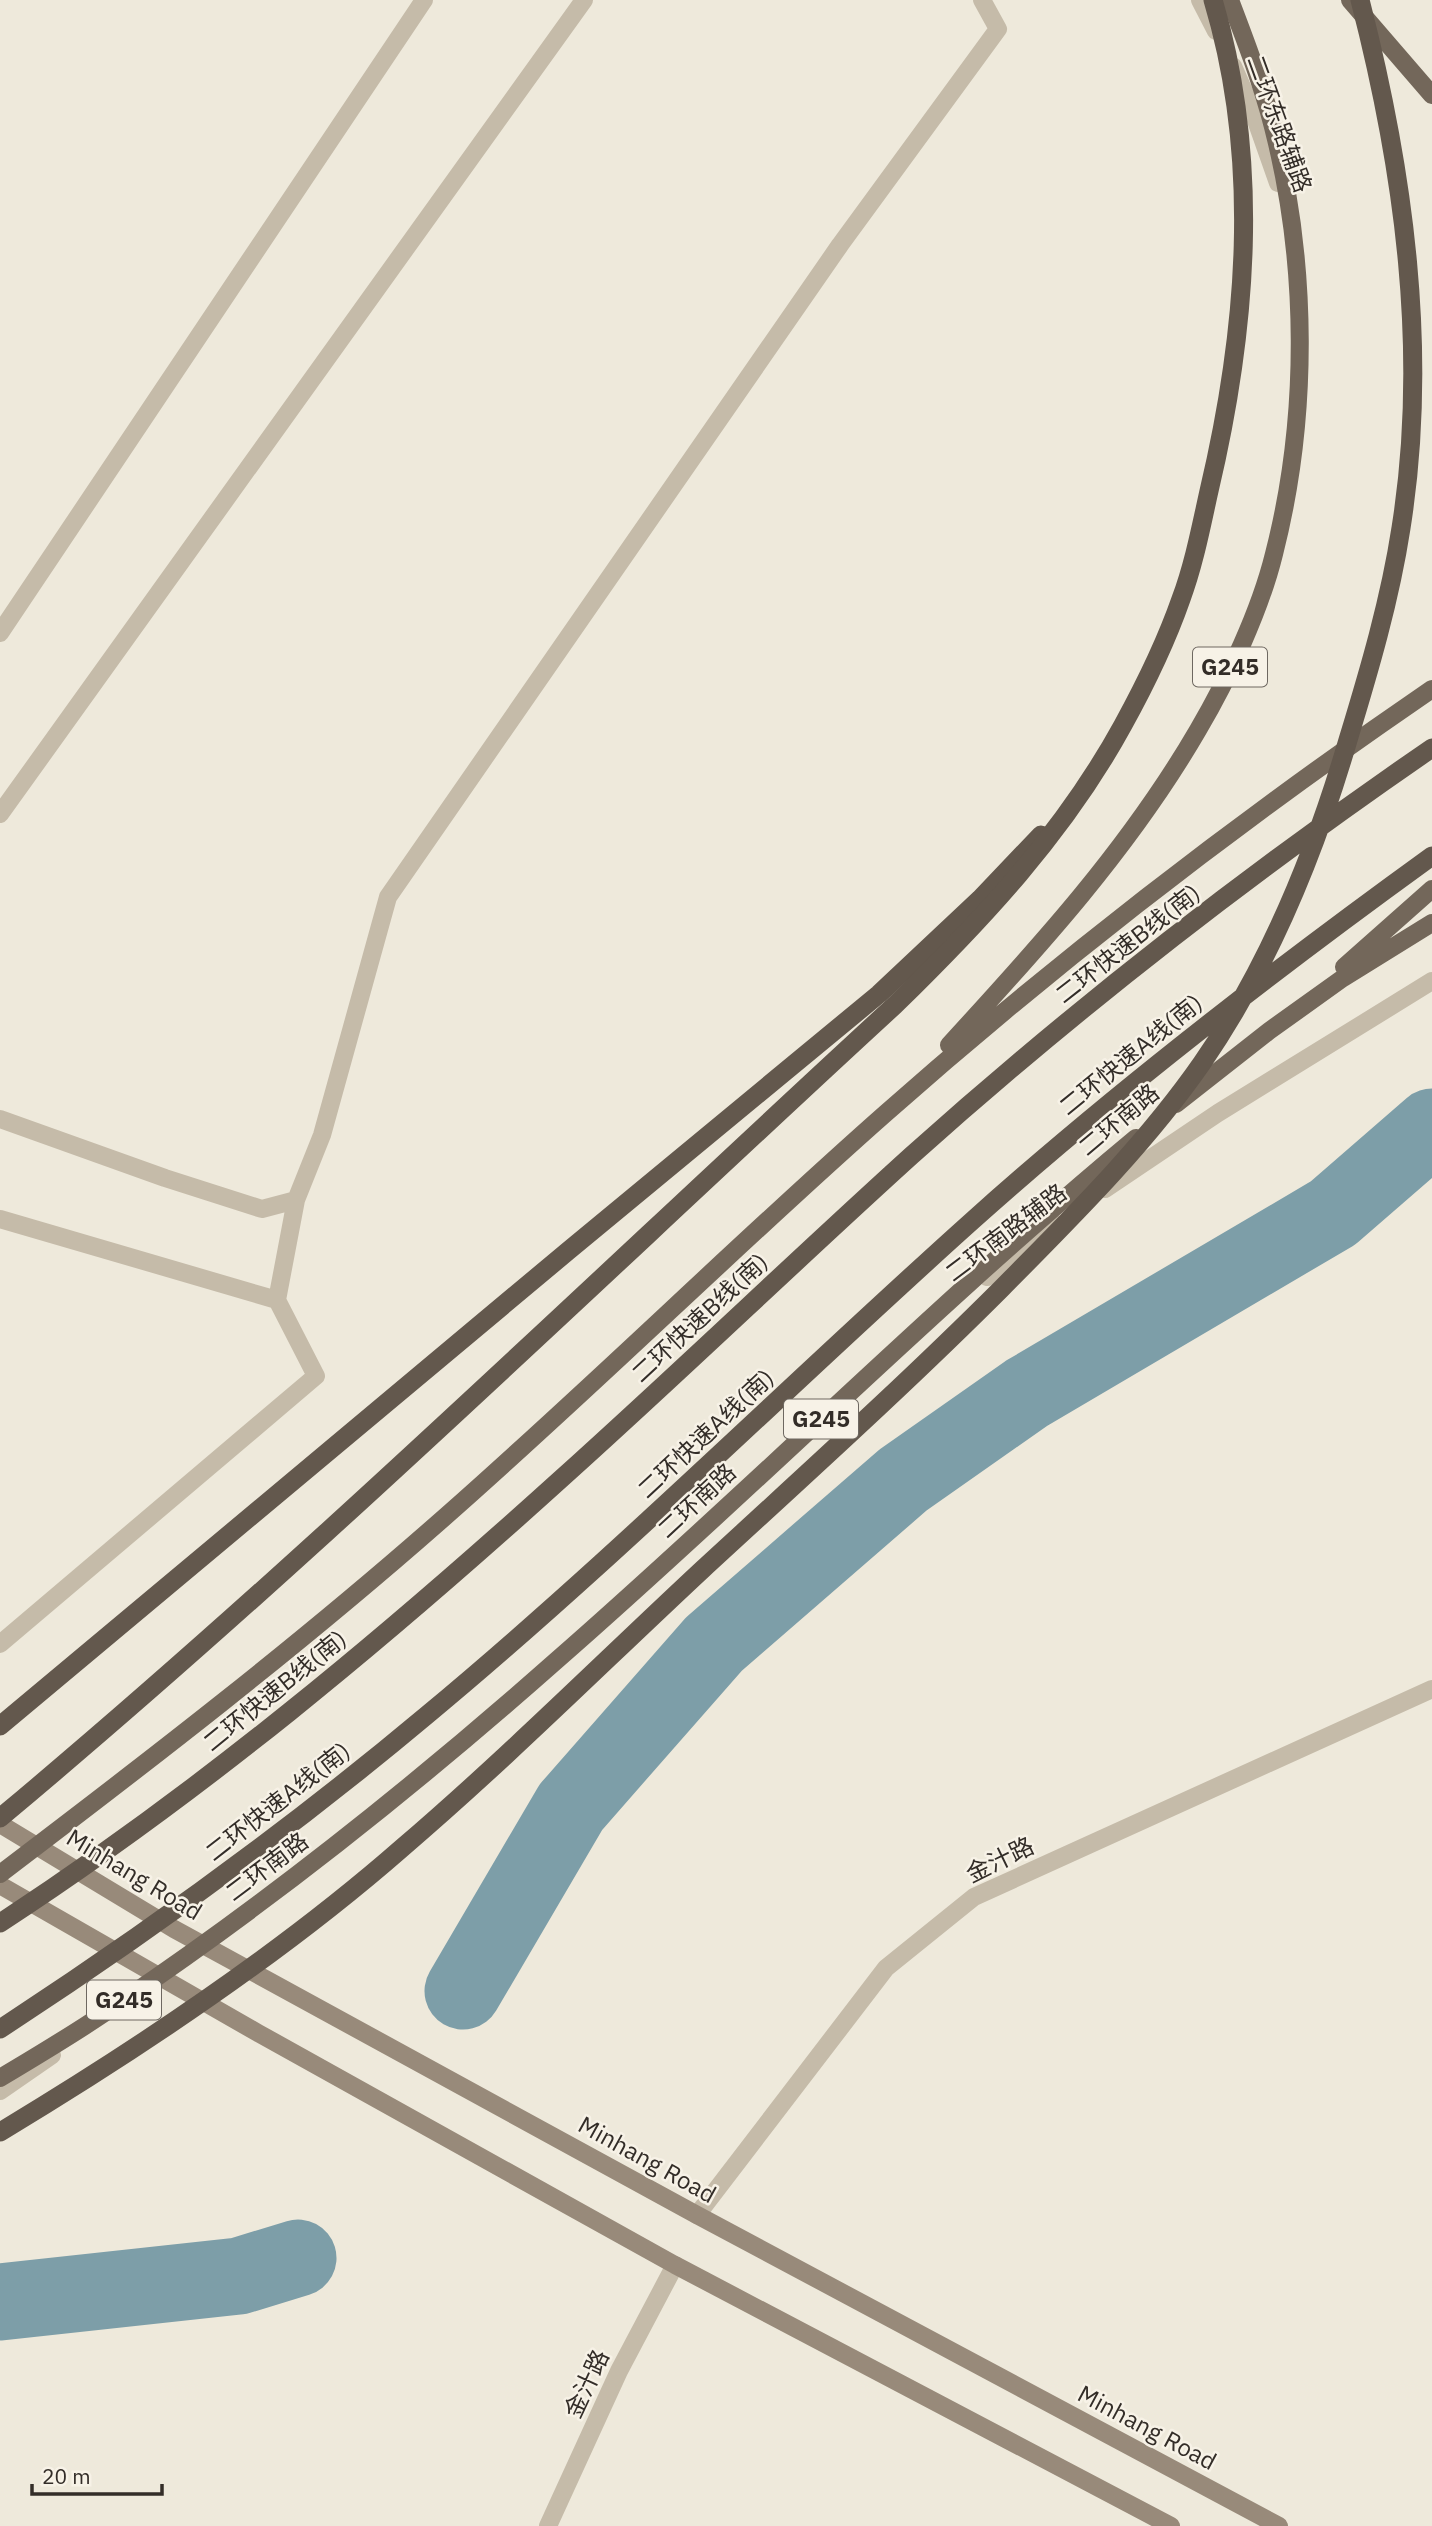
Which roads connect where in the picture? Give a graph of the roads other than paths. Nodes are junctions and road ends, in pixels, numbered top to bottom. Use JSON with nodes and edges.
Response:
{"nodes":[{"id":1,"x":424,"y":0,"type":"edge"},
{"id":2,"x":584,"y":0,"type":"edge"},
{"id":3,"x":982,"y":0,"type":"edge"},
{"id":4,"x":1200,"y":0,"type":"edge"},
{"id":5,"x":1213,"y":0,"type":"edge"},
{"id":6,"x":1230,"y":0,"type":"edge"},
{"id":7,"x":1350,"y":0,"type":"edge"},
{"id":8,"x":1360,"y":0,"type":"edge"},
{"id":9,"x":1432,"y":95,"type":"edge"},
{"id":10,"x":1295,"y":270,"type":"junction"},
{"id":11,"x":0,"y":633,"type":"edge"},
{"id":12,"x":1432,"y":689,"type":"edge"},
{"id":13,"x":1432,"y":748,"type":"edge"},
{"id":14,"x":1081,"y":793,"type":"junction"},
{"id":15,"x":0,"y":814,"type":"edge"},
{"id":16,"x":1432,"y":856,"type":"edge"},
{"id":17,"x":1432,"y":889,"type":"edge"},
{"id":18,"x":1432,"y":923,"type":"edge"},
{"id":19,"x":1432,"y":981,"type":"edge"},
{"id":20,"x":1269,"y":1031,"type":"junction"},
{"id":21,"x":0,"y":1119,"type":"edge"},
{"id":22,"x":797,"y":1195,"type":"junction"},
{"id":23,"x":296,"y":1200,"type":"junction"},
{"id":24,"x":0,"y":1219,"type":"edge"},
{"id":25,"x":277,"y":1300,"type":"junction"},
{"id":26,"x":835,"y":1406,"type":"junction"},
{"id":27,"x":0,"y":1644,"type":"edge"},
{"id":28,"x":1432,"y":1689,"type":"edge"},
{"id":29,"x":0,"y":1726,"type":"edge"},
{"id":30,"x":0,"y":1818,"type":"edge"},
{"id":31,"x":0,"y":1824,"type":"edge"},
{"id":32,"x":37,"y":1846,"type":"junction"},
{"id":33,"x":0,"y":1874,"type":"edge"},
{"id":34,"x":0,"y":1885,"type":"edge"},
{"id":35,"x":0,"y":1923,"type":"edge"},
{"id":36,"x":203,"y":1945,"type":"junction"},
{"id":37,"x":159,"y":1976,"type":"junction"},
{"id":38,"x":0,"y":2029,"type":"edge"},
{"id":39,"x":0,"y":2078,"type":"edge"},
{"id":40,"x":0,"y":2091,"type":"edge"},
{"id":41,"x":0,"y":2132,"type":"edge"},
{"id":42,"x":696,"y":2215,"type":"junction"},
{"id":43,"x":675,"y":2265,"type":"junction"},
{"id":44,"x":548,"y":2526,"type":"edge"},
{"id":45,"x":1171,"y":2526,"type":"edge"},
{"id":46,"x":1279,"y":2526,"type":"edge"}],
"edges":[{"from":1,"to":11,"type":"street"},
{"from":2,"to":15,"type":"street"},
{"from":3,"to":23,"type":"street"},
{"from":4,"to":10,"type":"street","name":"二环东路辅路"},
{"from":5,"to":14,"type":"highway","bridge":true},
{"from":6,"to":10,"type":"main road","number":"G245"},
{"from":7,"to":9,"type":"main road"},
{"from":8,"to":41,"type":"highway","bridge":true},
{"from":10,"to":22,"type":"main road","number":"G245"},
{"from":12,"to":22,"type":"main road"},
{"from":13,"to":35,"type":"highway","name":"二环快速B线(南)","bridge":true},
{"from":14,"to":29,"type":"highway","bridge":true},
{"from":14,"to":30,"type":"highway","bridge":true},
{"from":16,"to":38,"type":"highway","name":"二环快速A线(南)","bridge":true},
{"from":17,"to":20,"type":"main road"},
{"from":18,"to":20,"type":"main road","name":"二环南路","number":"G245"},
{"from":19,"to":26,"type":"street","name":"二环南路辅路"},
{"from":20,"to":26,"type":"main road","name":"二环南路","number":"G245"},
{"from":21,"to":23,"type":"street"},
{"from":22,"to":32,"type":"main road","number":"G245"},
{"from":23,"to":25,"type":"street"},
{"from":24,"to":25,"type":"street"},
{"from":25,"to":27,"type":"street"},
{"from":26,"to":36,"type":"main road","name":"二环南路","number":"G245"},
{"from":28,"to":42,"type":"street","name":"金汁路"},
{"from":31,"to":32,"type":"main road","name":"Minhang Road"},
{"from":32,"to":33,"type":"main road","number":"G245"},
{"from":32,"to":36,"type":"main road","name":"Minhang Road"},
{"from":34,"to":37,"type":"main road"},
{"from":36,"to":37,"type":"main road","name":"二环南路","number":"G245"},
{"from":36,"to":42,"type":"main road","name":"Minhang Road"},
{"from":37,"to":39,"type":"main road","name":"二环南路","number":"G245"},
{"from":37,"to":40,"type":"street"},
{"from":37,"to":43,"type":"main road"},
{"from":42,"to":46,"type":"main road","name":"Minhang Road"},
{"from":43,"to":44,"type":"street","name":"金汁路"},
{"from":43,"to":45,"type":"main road"}]}
